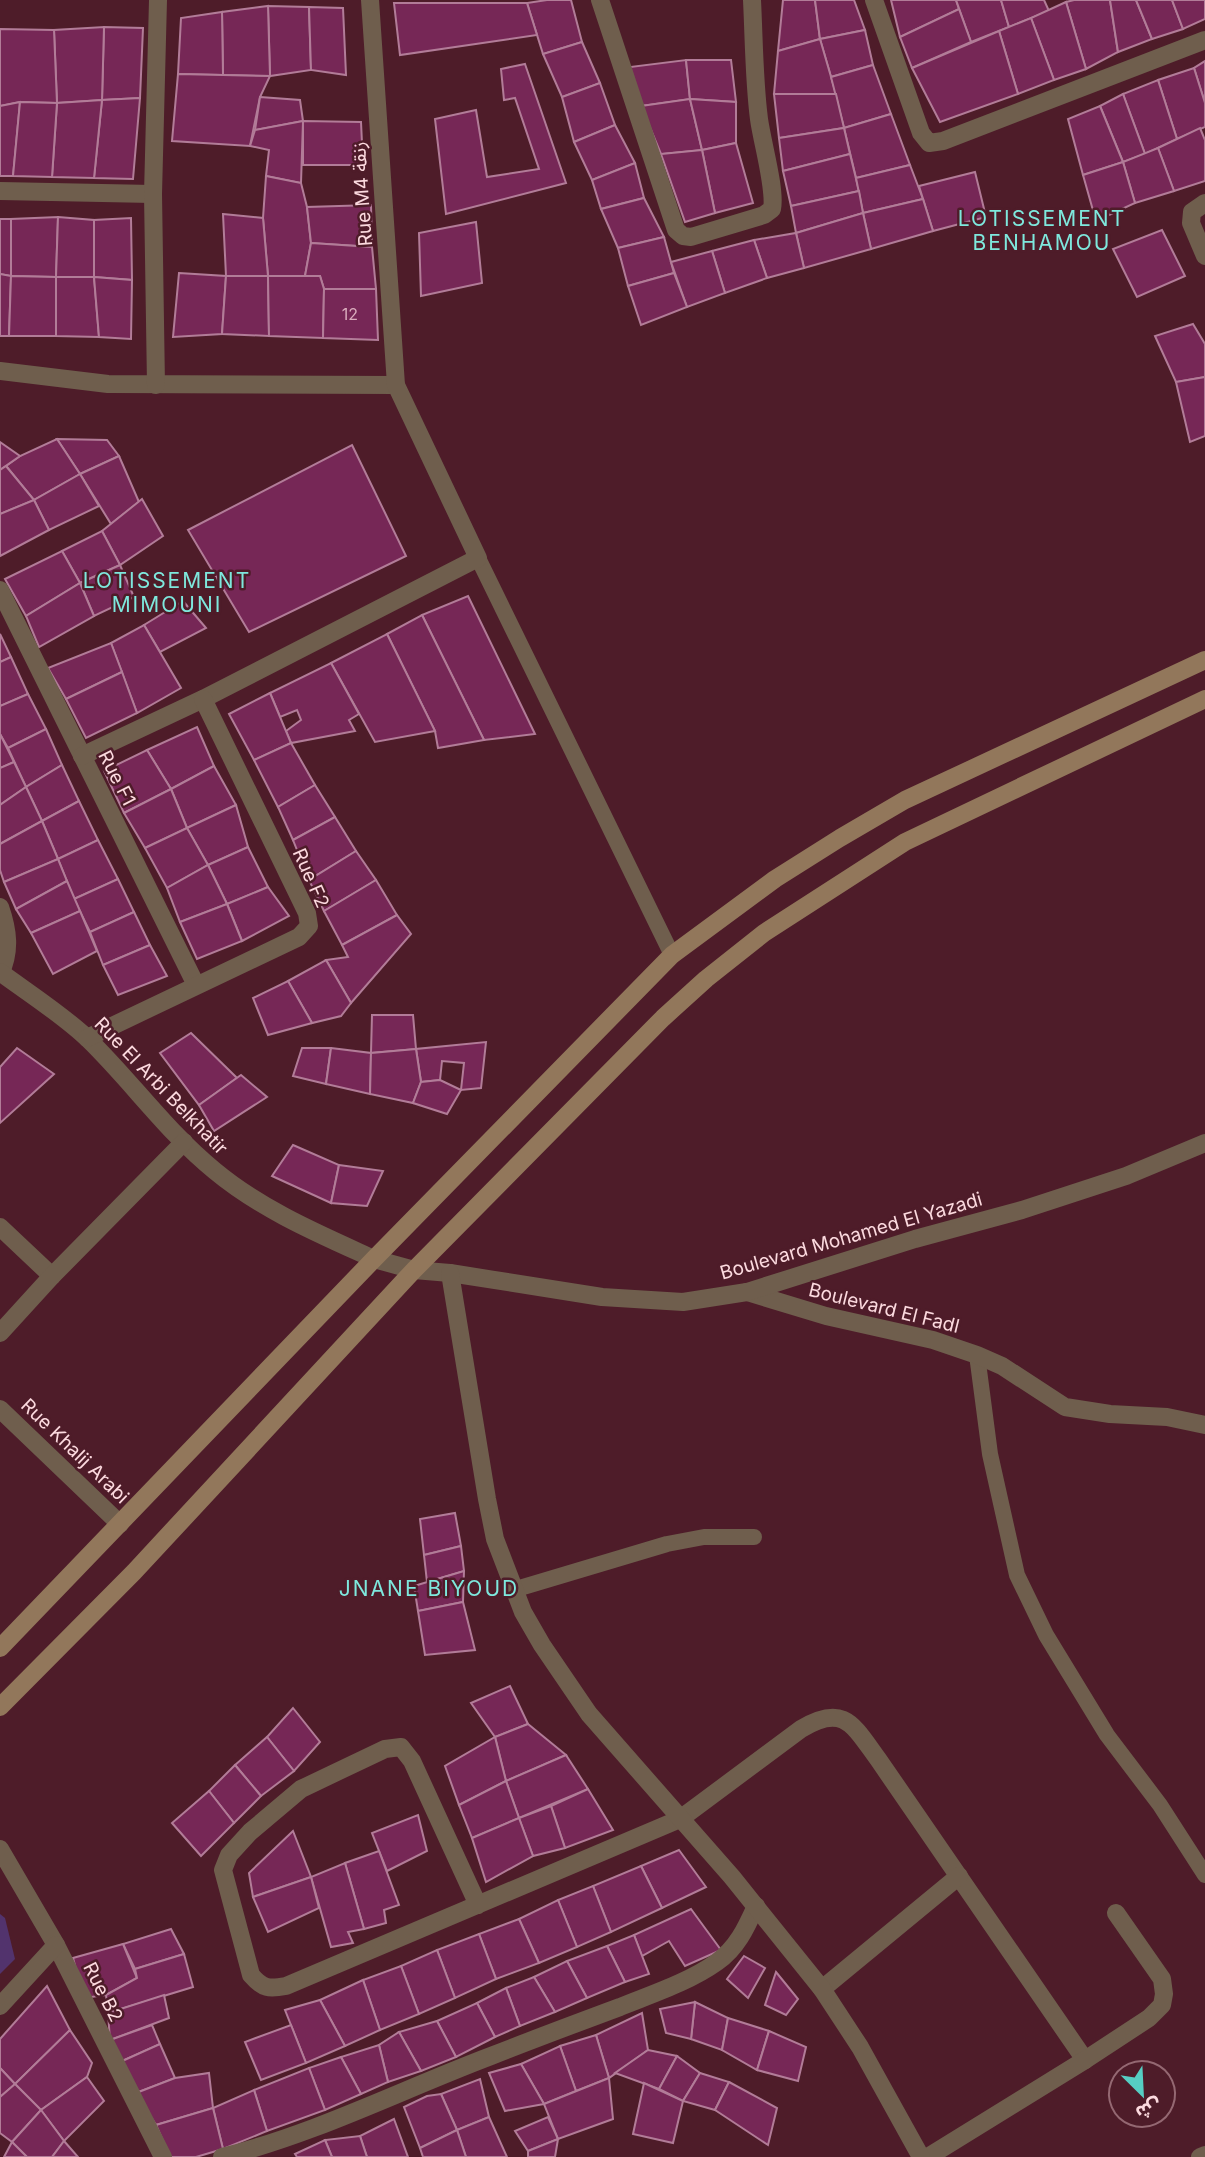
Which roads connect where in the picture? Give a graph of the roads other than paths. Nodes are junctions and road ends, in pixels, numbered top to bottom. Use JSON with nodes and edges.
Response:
{"nodes":[{"id":1,"x":158,"y":0,"type":"edge"},
{"id":2,"x":370,"y":0,"type":"edge"},
{"id":3,"x":600,"y":0,"type":"edge"},
{"id":4,"x":752,"y":0,"type":"edge"},
{"id":5,"x":874,"y":0,"type":"edge"},
{"id":6,"x":1205,"y":40,"type":"edge"},
{"id":7,"x":0,"y":191,"type":"edge"},
{"id":8,"x":153,"y":194,"type":"junction"},
{"id":9,"x":1205,"y":203,"type":"edge"},
{"id":10,"x":1205,"y":256,"type":"edge"},
{"id":11,"x":0,"y":371,"type":"edge"},
{"id":12,"x":156,"y":384,"type":"junction"},
{"id":13,"x":396,"y":385,"type":"junction"},
{"id":14,"x":478,"y":558,"type":"junction"},
{"id":15,"x":0,"y":590,"type":"edge"},
{"id":16,"x":1205,"y":660,"type":"edge"},
{"id":17,"x":203,"y":699,"type":"junction"},
{"id":18,"x":1205,"y":699,"type":"edge"},
{"id":19,"x":82,"y":756,"type":"junction"},
{"id":20,"x":0,"y":906,"type":"edge"},
{"id":21,"x":672,"y":955,"type":"junction"},
{"id":22,"x":0,"y":973,"type":"edge"},
{"id":23,"x":196,"y":985,"type":"junction"},
{"id":24,"x":88,"y":1038,"type":"junction"},
{"id":25,"x":184,"y":1142,"type":"junction"},
{"id":26,"x":1205,"y":1143,"type":"edge"},
{"id":27,"x":0,"y":1227,"type":"edge"},
{"id":28,"x":374,"y":1259,"type":"junction"},
{"id":29,"x":414,"y":1270,"type":"junction"},
{"id":30,"x":450,"y":1273,"type":"junction"},
{"id":31,"x":52,"y":1276,"type":"junction"},
{"id":32,"x":747,"y":1292,"type":"junction"},
{"id":33,"x":0,"y":1333,"type":"edge"},
{"id":34,"x":977,"y":1355,"type":"junction"},
{"id":35,"x":0,"y":1409,"type":"edge"},
{"id":36,"x":1205,"y":1425,"type":"edge"},
{"id":37,"x":120,"y":1524,"type":"junction"},
{"id":38,"x":754,"y":1537,"type":"dead end"},
{"id":39,"x":513,"y":1590,"type":"junction"},
{"id":40,"x":0,"y":1648,"type":"edge"},
{"id":41,"x":0,"y":1707,"type":"edge"},
{"id":42,"x":680,"y":1819,"type":"junction"},
{"id":43,"x":0,"y":1849,"type":"edge"},
{"id":44,"x":1205,"y":1875,"type":"edge"},
{"id":45,"x":958,"y":1876,"type":"junction"},
{"id":46,"x":478,"y":1905,"type":"junction"},
{"id":47,"x":757,"y":1906,"type":"junction"},
{"id":48,"x":1116,"y":1913,"type":"dead end"},
{"id":49,"x":56,"y":1945,"type":"junction"},
{"id":50,"x":822,"y":1989,"type":"junction"},
{"id":51,"x":0,"y":2006,"type":"edge"},
{"id":52,"x":1085,"y":2060,"type":"junction"},
{"id":53,"x":1205,"y":2155,"type":"edge"},
{"id":54,"x":163,"y":2157,"type":"edge"},
{"id":55,"x":222,"y":2157,"type":"edge"},
{"id":56,"x":921,"y":2157,"type":"edge"},
{"id":57,"x":928,"y":2157,"type":"edge"},
{"id":58,"x":1200,"y":2157,"type":"edge"}],
"edges":[{"from":1,"to":8,"type":"street"},
{"from":2,"to":13,"type":"street","name":"Rue M4 زنقة"},
{"from":3,"to":4,"type":"street"},
{"from":5,"to":6,"type":"street"},
{"from":7,"to":8,"type":"street"},
{"from":8,"to":12,"type":"street"},
{"from":9,"to":10,"type":"street"},
{"from":11,"to":12,"type":"street"},
{"from":12,"to":13,"type":"street"},
{"from":13,"to":14,"type":"street"},
{"from":14,"to":17,"type":"street"},
{"from":14,"to":21,"type":"lane"},
{"from":15,"to":19,"type":"street","name":"Rue F1"},
{"from":16,"to":21,"type":"main road"},
{"from":17,"to":19,"type":"street"},
{"from":17,"to":23,"type":"street","name":"Rue F2"},
{"from":18,"to":29,"type":"main road"},
{"from":19,"to":23,"type":"street","name":"Rue F1"},
{"from":20,"to":22,"type":"street"},
{"from":21,"to":28,"type":"main road"},
{"from":22,"to":24,"type":"street","name":"Rue El Arbi Belkhatir"},
{"from":23,"to":24,"type":"street","name":"Rue F2"},
{"from":24,"to":25,"type":"street","name":"Rue El Arbi Belkhatir"},
{"from":25,"to":28,"type":"street","name":"Rue El Arbi Belkhatir"},
{"from":25,"to":31,"type":"street"},
{"from":26,"to":32,"type":"street","name":"Boulevard Mohamed El Yazadi"},
{"from":27,"to":31,"type":"street"},
{"from":28,"to":29,"type":"street","name":"Rue El Arbi Belkhatir"},
{"from":28,"to":37,"type":"main road"},
{"from":29,"to":30,"type":"street","name":"Boulevard Mohamed El Yazadi"},
{"from":29,"to":41,"type":"main road"},
{"from":30,"to":32,"type":"street","name":"Boulevard Mohamed El Yazadi"},
{"from":30,"to":39,"type":"street"},
{"from":31,"to":33,"type":"street"},
{"from":32,"to":34,"type":"street","name":"Boulevard El Fadl"},
{"from":34,"to":36,"type":"street","name":"Boulevard El Fadl"},
{"from":34,"to":44,"type":"lane"},
{"from":35,"to":37,"type":"street","name":"Rue Khalij Arabi"},
{"from":37,"to":40,"type":"main road"},
{"from":38,"to":39,"type":"lane"},
{"from":39,"to":42,"type":"street"},
{"from":42,"to":45,"type":"street"},
{"from":42,"to":46,"type":"street"},
{"from":42,"to":47,"type":"street"},
{"from":43,"to":49,"type":"street","name":"Rue B2"},
{"from":45,"to":50,"type":"street"},
{"from":45,"to":52,"type":"street"},
{"from":46,"to":46,"type":"street"},
{"from":47,"to":50,"type":"street"},
{"from":47,"to":55,"type":"street"},
{"from":48,"to":52,"type":"street"},
{"from":49,"to":51,"type":"street"},
{"from":49,"to":54,"type":"street","name":"Rue B2"},
{"from":50,"to":56,"type":"street"},
{"from":52,"to":57,"type":"street"},
{"from":53,"to":58,"type":"street"}]}
